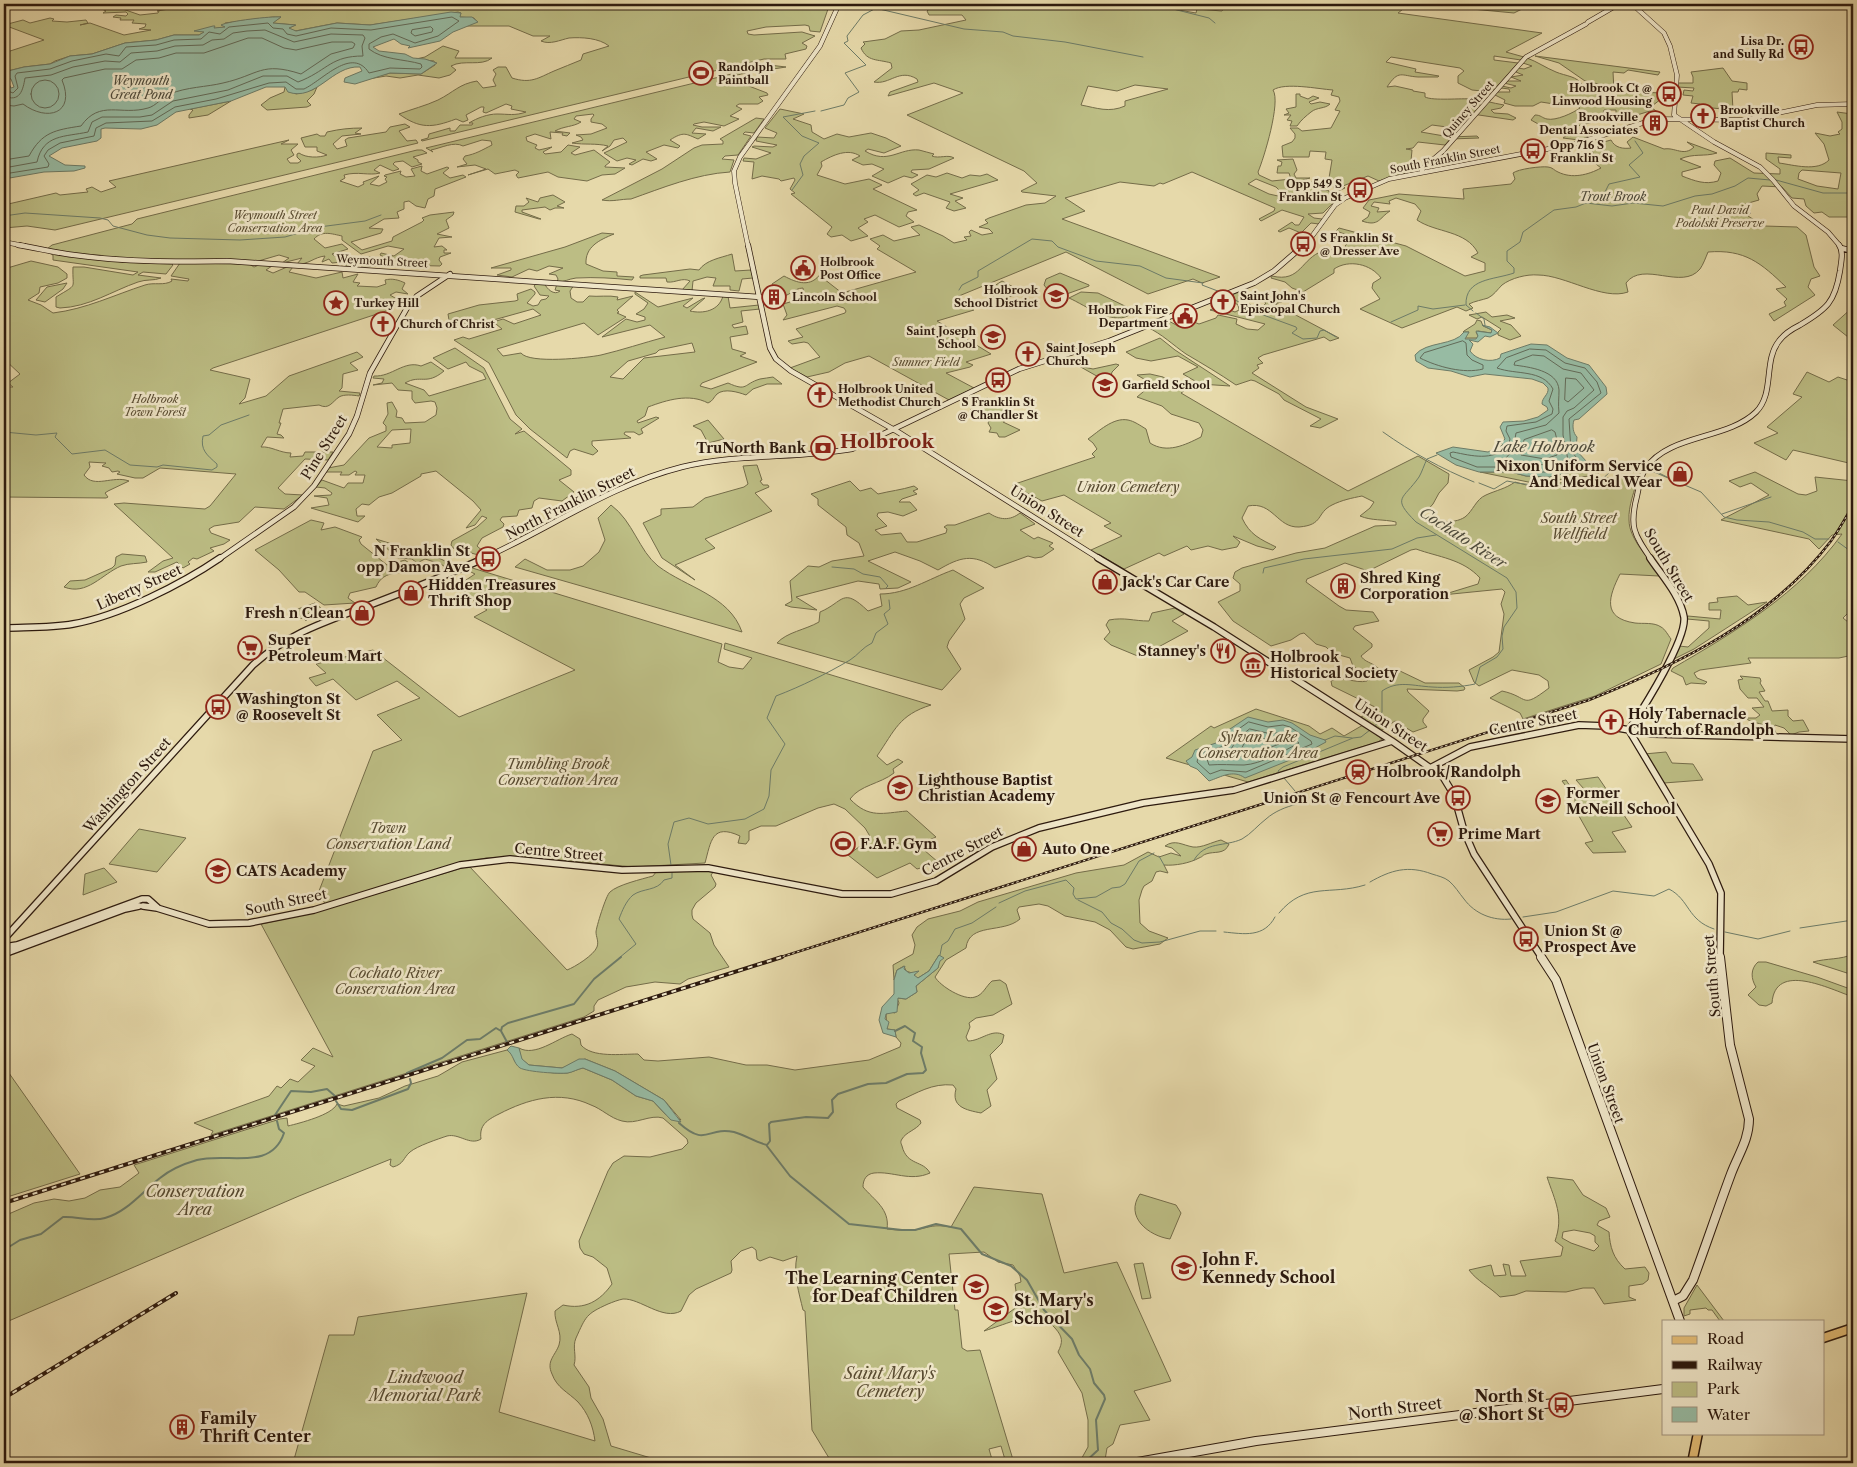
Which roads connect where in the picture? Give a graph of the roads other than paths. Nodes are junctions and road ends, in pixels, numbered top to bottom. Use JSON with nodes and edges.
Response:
{"nodes":[{"id":1,"x":839,"y":4,"type":"edge"},
{"id":2,"x":1619,"y":4,"type":"edge"},
{"id":3,"x":1632,"y":4,"type":"edge"},
{"id":4,"x":1853,"y":104,"type":"edge"},
{"id":5,"x":1677,"y":118,"type":"junction"},
{"id":6,"x":1422,"y":172,"type":"junction"},
{"id":7,"x":4,"y":242,"type":"edge"},
{"id":8,"x":1841,"y":249,"type":"junction"},
{"id":9,"x":1853,"y":251,"type":"edge"},
{"id":10,"x":450,"y":274,"type":"junction"},
{"id":11,"x":760,"y":297,"type":"junction"},
{"id":12,"x":893,"y":429,"type":"junction"},
{"id":13,"x":193,"y":575,"type":"joint"},
{"id":14,"x":4,"y":628,"type":"edge"},
{"id":15,"x":271,"y":649,"type":"joint"},
{"id":16,"x":1629,"y":731,"type":"junction"},
{"id":17,"x":1853,"y":739,"type":"edge"},
{"id":18,"x":1392,"y":741,"type":"junction"},
{"id":19,"x":1432,"y":767,"type":"junction"},
{"id":20,"x":474,"y":862,"type":"joint"},
{"id":21,"x":141,"y":904,"type":"junction"},
{"id":22,"x":160,"y":909,"type":"junction"},
{"id":23,"x":4,"y":939,"type":"edge"},
{"id":24,"x":4,"y":947,"type":"edge"},
{"id":25,"x":4,"y":954,"type":"edge"},
{"id":26,"x":1673,"y":1301,"type":"junction"},
{"id":27,"x":1680,"y":1320,"type":"edge"},
{"id":28,"x":1853,"y":1328,"type":"edge"},
{"id":29,"x":1824,"y":1338,"type":"edge"},
{"id":30,"x":1662,"y":1389,"type":"edge"},
{"id":31,"x":1698,"y":1434,"type":"edge"},
{"id":32,"x":1132,"y":1463,"type":"edge"},
{"id":33,"x":1692,"y":1463,"type":"edge"}],
"edges":[{"from":1,"to":11,"type":"main road","name":"Union Street"},
{"from":2,"to":6,"type":"main road","name":"Quincy Street"},
{"from":3,"to":5,"type":"main road"},
{"from":4,"to":5,"type":"main road","name":"South Franklin Street"},
{"from":5,"to":6,"type":"main road","name":"South Franklin Street"},
{"from":5,"to":8,"type":"main road"},
{"from":6,"to":12,"type":"main road","name":"South Franklin Street"},
{"from":7,"to":10,"type":"main road","name":"Weymouth Street"},
{"from":8,"to":9,"type":"main road"},
{"from":8,"to":16,"type":"main road","name":"South Street"},
{"from":10,"to":11,"type":"main road","name":"Weymouth Street"},
{"from":10,"to":13,"type":"main road","name":"Pine Street"},
{"from":11,"to":12,"type":"main road","name":"Union Street"},
{"from":12,"to":15,"type":"main road","name":"North Franklin Street"},
{"from":12,"to":18,"type":"main road","name":"Union Street"},
{"from":13,"to":14,"type":"main road","name":"Liberty Street"},
{"from":15,"to":23,"type":"main road","name":"Washington Street"},
{"from":16,"to":17,"type":"main road","name":"Centre Street"},
{"from":16,"to":19,"type":"main road","name":"Centre Street"},
{"from":16,"to":26,"type":"main road","name":"South Street"},
{"from":18,"to":19,"type":"main road","name":"Union Street"},
{"from":18,"to":20,"type":"main road","name":"Centre Street"},
{"from":19,"to":26,"type":"main road","name":"Union Street"},
{"from":20,"to":22,"type":"main road","name":"South Street"},
{"from":21,"to":22,"type":"main road","name":"South Street"},
{"from":21,"to":22,"type":"main road","name":"South Street"},
{"from":21,"to":24,"type":"main road"},
{"from":21,"to":25,"type":"main road","name":"South Street"},
{"from":26,"to":27,"type":"main road","name":"Union Street"},
{"from":28,"to":29,"type":"main road"},
{"from":30,"to":32,"type":"main road","name":"North Street"},
{"from":31,"to":33,"type":"main road"}]}
